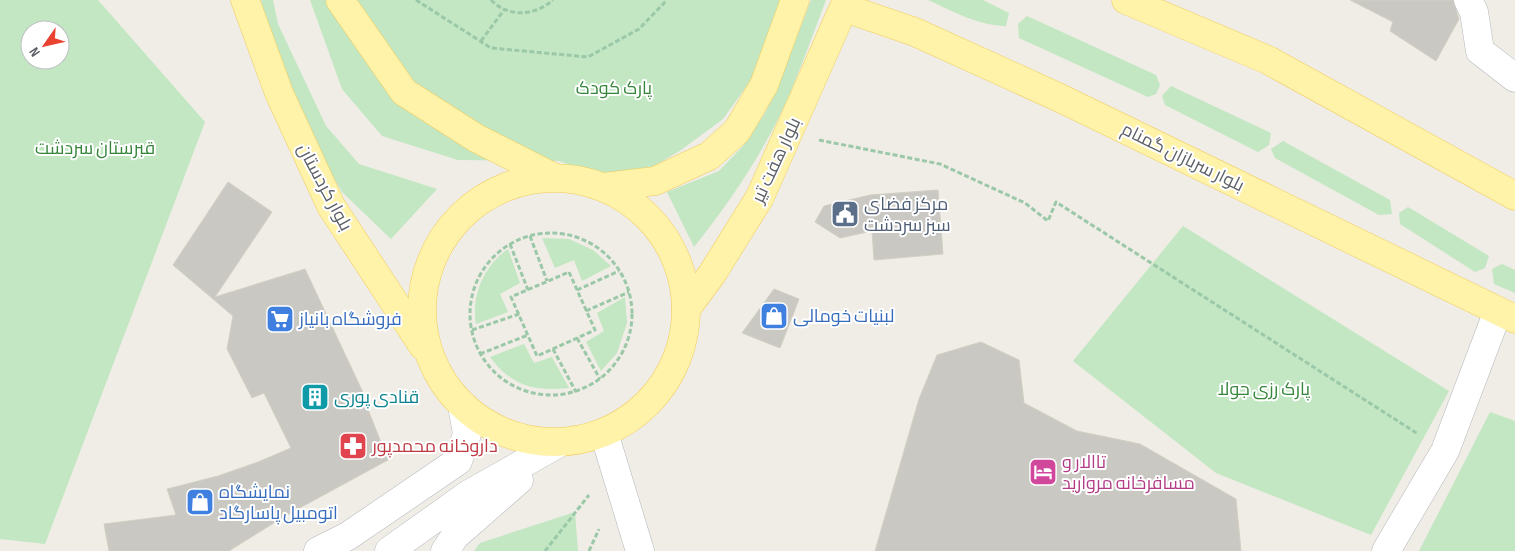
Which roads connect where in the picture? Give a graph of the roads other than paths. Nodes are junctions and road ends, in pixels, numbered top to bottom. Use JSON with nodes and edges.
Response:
{"nodes":[{"id":1,"x":245,"y":0,"type":"edge"},
{"id":2,"x":340,"y":0,"type":"edge"},
{"id":3,"x":795,"y":0,"type":"edge"},
{"id":4,"x":1126,"y":0,"type":"edge"},
{"id":5,"x":1468,"y":0,"type":"edge"},
{"id":6,"x":846,"y":4,"type":"edge"},
{"id":7,"x":1515,"y":78,"type":"edge"},
{"id":8,"x":553,"y":177,"type":"junction"},
{"id":9,"x":604,"y":187,"type":"junction"},
{"id":10,"x":1515,"y":196,"type":"edge"},
{"id":11,"x":686,"y":309,"type":"junction"},
{"id":12,"x":1507,"y":315,"type":"edge"},
{"id":13,"x":432,"y":360,"type":"junction"},
{"id":14,"x":462,"y":405,"type":"junction"},
{"id":15,"x":604,"y":432,"type":"junction"},
{"id":16,"x":561,"y":442,"type":"junction"},
{"id":17,"x":352,"y":543,"type":"edge"},
{"id":18,"x":318,"y":551,"type":"edge"},
{"id":19,"x":389,"y":551,"type":"edge"},
{"id":20,"x":445,"y":551,"type":"edge"},
{"id":21,"x":640,"y":551,"type":"edge"},
{"id":22,"x":1386,"y":551,"type":"edge"}],
"edges":[{"from":1,"to":13,"type":"main road","name":"بلوار کردستان"},
{"from":2,"to":8,"type":"main road"},
{"from":3,"to":9,"type":"main road"},
{"from":4,"to":10,"type":"main road"},
{"from":5,"to":7,"type":"main road"},
{"from":6,"to":11,"type":"main road","name":"بلوار هفت تیر"},
{"from":6,"to":12,"type":"main road","name":"بلوار سربازان گمنام"},
{"from":8,"to":9,"type":"main road"},
{"from":8,"to":13,"type":"main road"},
{"from":9,"to":11,"type":"main road"},
{"from":11,"to":15,"type":"main road"},
{"from":12,"to":22,"type":"main road"},
{"from":13,"to":14,"type":"main road"},
{"from":14,"to":16,"type":"main road"},
{"from":14,"to":17,"type":"main road"},
{"from":15,"to":16,"type":"main road"},
{"from":15,"to":21,"type":"main road"},
{"from":16,"to":19,"type":"main road"},
{"from":16,"to":20,"type":"main road"},
{"from":17,"to":18,"type":"main road"}]}
